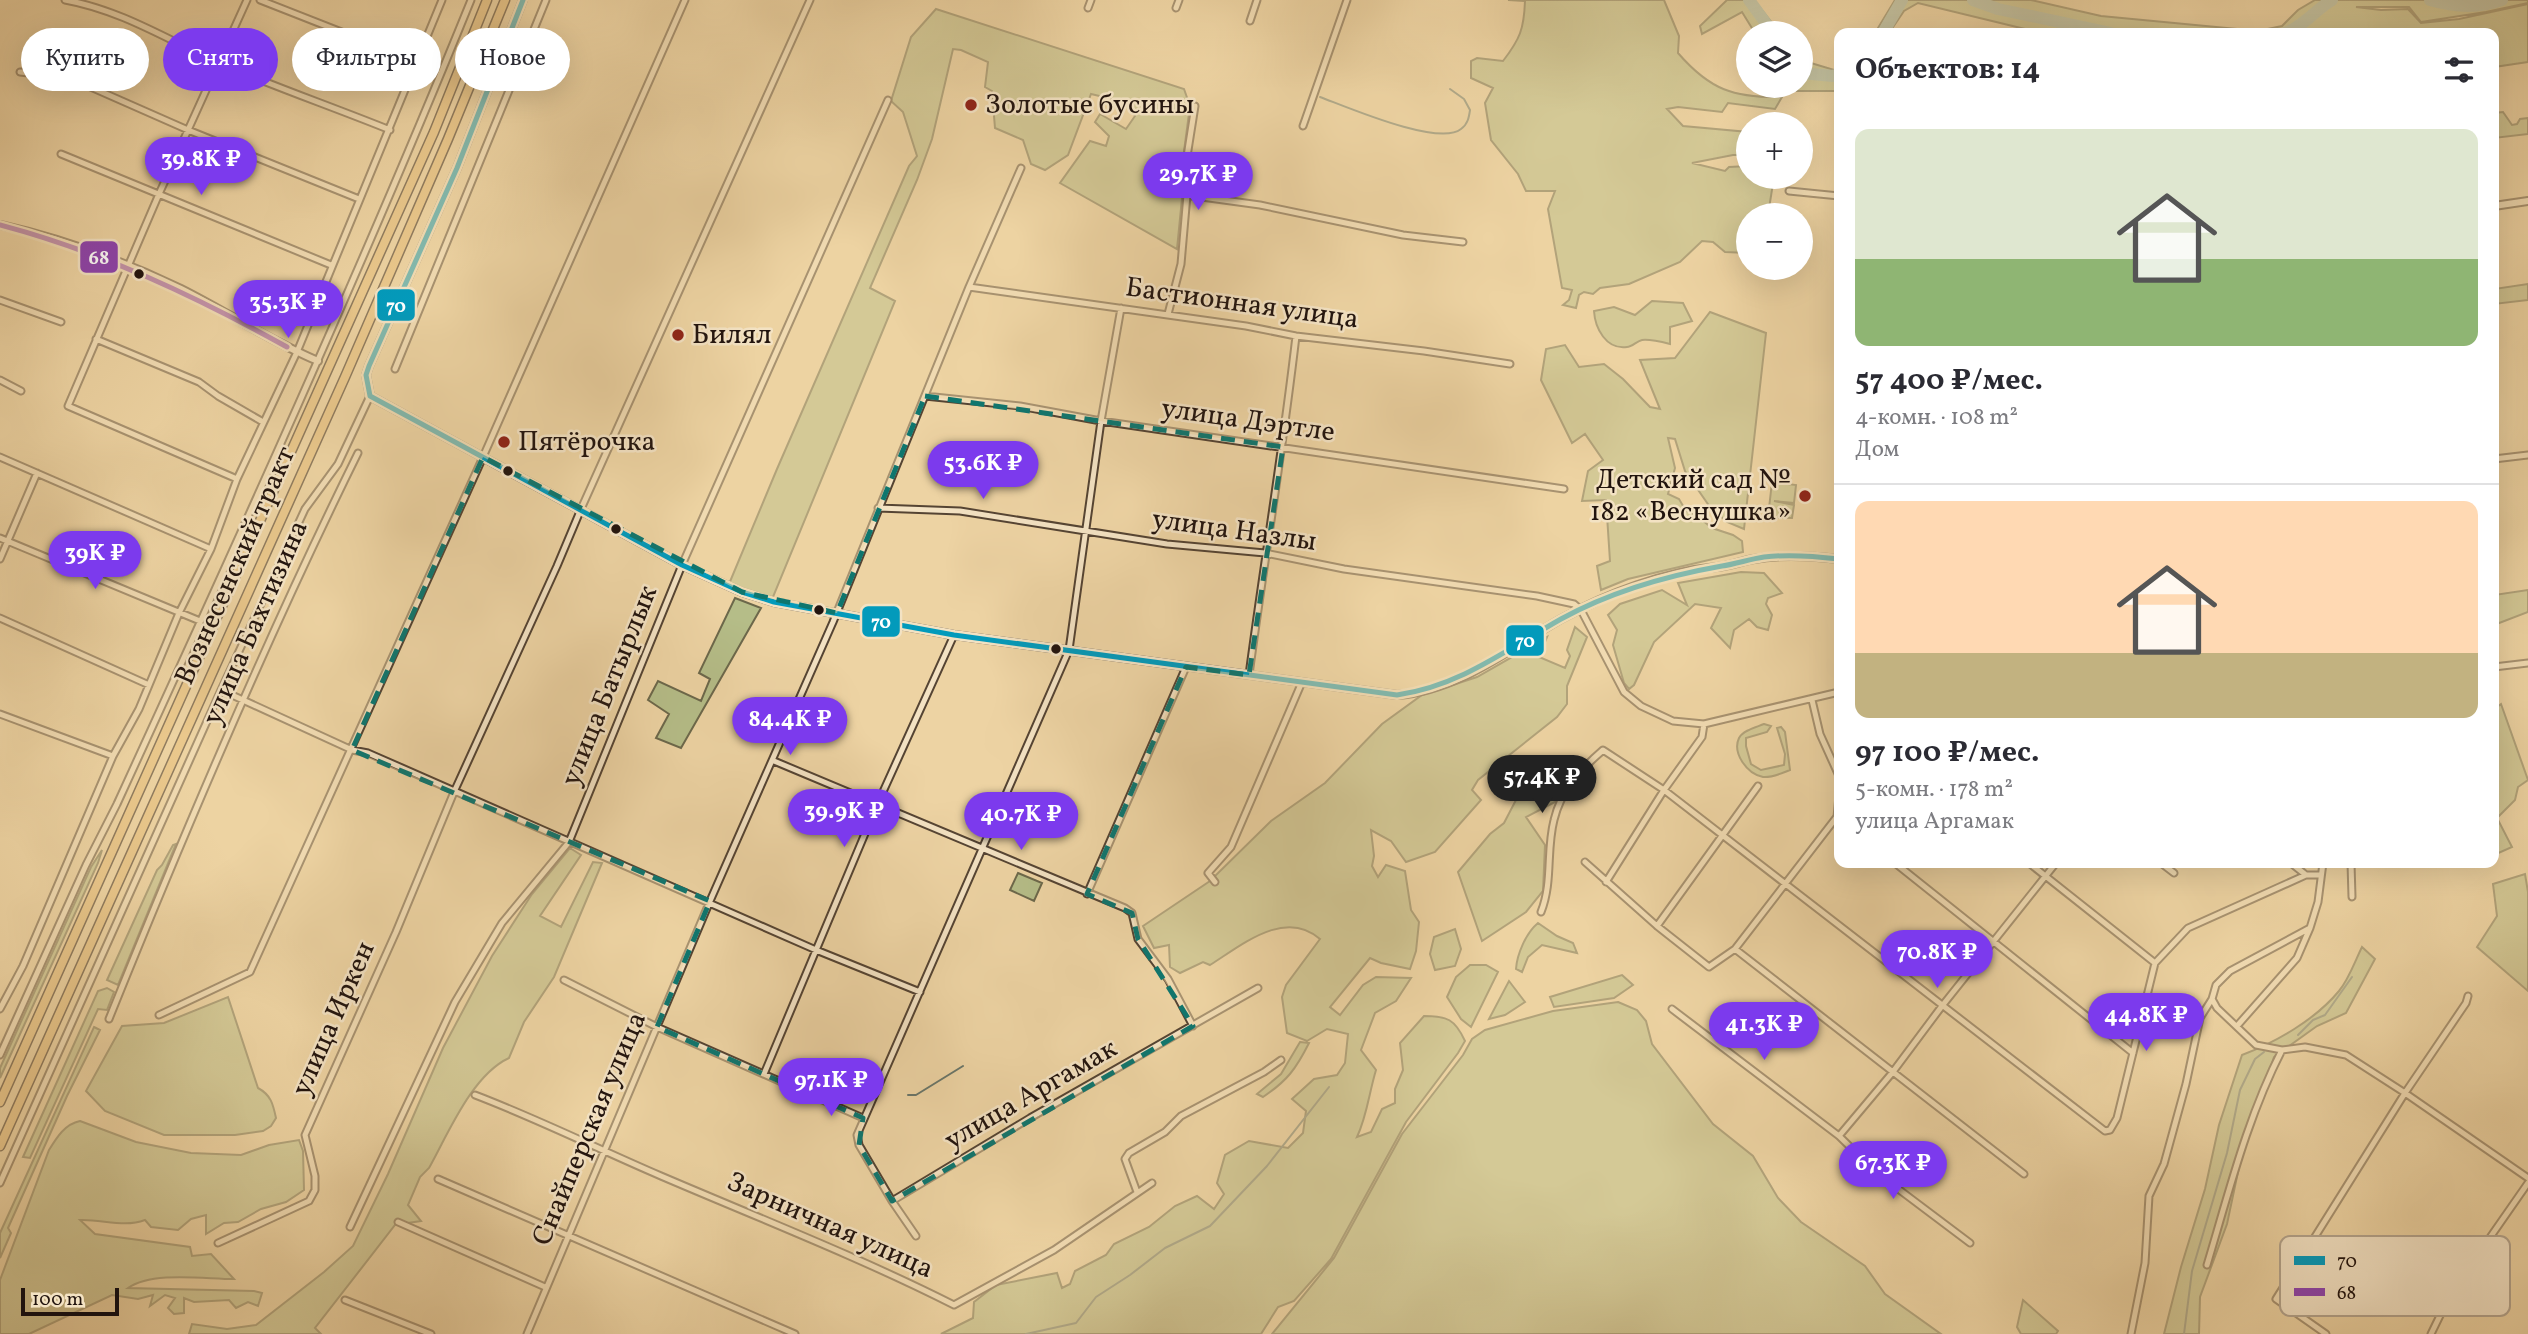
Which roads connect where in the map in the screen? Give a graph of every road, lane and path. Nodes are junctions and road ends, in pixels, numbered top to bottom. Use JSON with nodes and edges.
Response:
{"nodes":[{"id":1,"x":65,"y":0,"type":"edge"},
{"id":2,"x":247,"y":0,"type":"edge"},
{"id":3,"x":260,"y":0,"type":"edge"},
{"id":4,"x":442,"y":0,"type":"edge"},
{"id":5,"x":471,"y":0,"type":"edge"},
{"id":6,"x":487,"y":0,"type":"edge"},
{"id":7,"x":505,"y":0,"type":"edge"},
{"id":8,"x":523,"y":0,"type":"edge"},
{"id":9,"x":546,"y":0,"type":"edge"},
{"id":10,"x":685,"y":0,"type":"edge"},
{"id":11,"x":810,"y":0,"type":"edge"},
{"id":12,"x":1091,"y":0,"type":"edge"},
{"id":13,"x":1179,"y":0,"type":"edge"},
{"id":14,"x":1257,"y":0,"type":"edge"},
{"id":15,"x":1347,"y":0,"type":"edge"},
{"id":16,"x":1088,"y":8,"type":"dead end"},
{"id":17,"x":1176,"y":8,"type":"dead end"},
{"id":18,"x":1250,"y":21,"type":"dead end"},
{"id":19,"x":234,"y":28,"type":"edge"},
{"id":20,"x":331,"y":28,"type":"edge"},
{"id":21,"x":431,"y":28,"type":"edge"},
{"id":22,"x":163,"y":34,"type":"edge"},
{"id":23,"x":20,"y":72,"type":"dead end"},
{"id":24,"x":278,"y":86,"type":"edge"},
{"id":25,"x":205,"y":91,"type":"edge"},
{"id":26,"x":406,"y":91,"type":"edge"},
{"id":27,"x":888,"y":100,"type":"dead end"},
{"id":28,"x":1195,"y":106,"type":"dead end"},
{"id":29,"x":1303,"y":127,"type":"dead end"},
{"id":30,"x":188,"y":130,"type":"junction"},
{"id":31,"x":390,"y":130,"type":"junction"},
{"id":32,"x":61,"y":154,"type":"dead end"},
{"id":33,"x":1021,"y":168,"type":"dead end"},
{"id":34,"x":1789,"y":191,"type":"dead end"},
{"id":35,"x":159,"y":194,"type":"junction"},
{"id":36,"x":1187,"y":195,"type":"junction"},
{"id":37,"x":1834,"y":196,"type":"edge"},
{"id":38,"x":359,"y":199,"type":"junction"},
{"id":39,"x":2528,"y":201,"type":"edge"},
{"id":40,"x":2499,"y":204,"type":"edge"},
{"id":41,"x":0,"y":225,"type":"edge"},
{"id":42,"x":1463,"y":242,"type":"dead end"},
{"id":43,"x":331,"y":265,"type":"junction"},
{"id":44,"x":129,"y":266,"type":"junction"},
{"id":45,"x":968,"y":287,"type":"junction"},
{"id":46,"x":0,"y":300,"type":"edge"},
{"id":47,"x":1121,"y":308,"type":"junction"},
{"id":48,"x":1168,"y":314,"type":"junction"},
{"id":49,"x":61,"y":323,"type":"dead end"},
{"id":50,"x":1296,"y":336,"type":"junction"},
{"id":51,"x":96,"y":339,"type":"junction"},
{"id":52,"x":297,"y":352,"type":"junction"},
{"id":53,"x":318,"y":361,"type":"junction"},
{"id":54,"x":1510,"y":364,"type":"dead end"},
{"id":55,"x":395,"y":369,"type":"dead end"},
{"id":56,"x":0,"y":380,"type":"edge"},
{"id":57,"x":21,"y":391,"type":"dead end"},
{"id":58,"x":370,"y":396,"type":"junction"},
{"id":59,"x":925,"y":396,"type":"junction"},
{"id":60,"x":1101,"y":421,"type":"junction"},
{"id":61,"x":263,"y":422,"type":"junction"},
{"id":62,"x":1283,"y":447,"type":"junction"},
{"id":63,"x":358,"y":453,"type":"dead end"},
{"id":64,"x":2528,"y":455,"type":"edge"},
{"id":65,"x":0,"y":457,"type":"edge"},
{"id":66,"x":483,"y":457,"type":"junction"},
{"id":67,"x":2499,"y":458,"type":"edge"},
{"id":68,"x":37,"y":473,"type":"junction"},
{"id":69,"x":237,"y":479,"type":"junction"},
{"id":70,"x":1564,"y":489,"type":"dead end"},
{"id":71,"x":878,"y":508,"type":"junction"},
{"id":72,"x":581,"y":509,"type":"junction"},
{"id":73,"x":1086,"y":531,"type":"junction"},
{"id":74,"x":0,"y":538,"type":"edge"},
{"id":75,"x":8,"y":541,"type":"junction"},
{"id":76,"x":211,"y":549,"type":"junction"},
{"id":77,"x":1265,"y":553,"type":"junction"},
{"id":78,"x":0,"y":559,"type":"edge"},
{"id":79,"x":1834,"y":559,"type":"edge"},
{"id":80,"x":682,"y":565,"type":"junction"},
{"id":81,"x":1581,"y":610,"type":"junction"},
{"id":82,"x":179,"y":613,"type":"junction"},
{"id":83,"x":837,"y":613,"type":"junction"},
{"id":84,"x":0,"y":618,"type":"edge"},
{"id":85,"x":200,"y":621,"type":"junction"},
{"id":86,"x":954,"y":635,"type":"junction"},
{"id":87,"x":1069,"y":650,"type":"junction"},
{"id":88,"x":2528,"y":663,"type":"edge"},
{"id":89,"x":2499,"y":666,"type":"edge"},
{"id":90,"x":1186,"y":667,"type":"junction"},
{"id":91,"x":1249,"y":675,"type":"junction"},
{"id":92,"x":1302,"y":682,"type":"junction"},
{"id":93,"x":149,"y":685,"type":"junction"},
{"id":94,"x":221,"y":690,"type":"junction"},
{"id":95,"x":1834,"y":693,"type":"edge"},
{"id":96,"x":245,"y":699,"type":"junction"},
{"id":97,"x":1812,"y":700,"type":"junction"},
{"id":98,"x":0,"y":714,"type":"edge"},
{"id":99,"x":1704,"y":724,"type":"junction"},
{"id":100,"x":352,"y":750,"type":"junction"},
{"id":101,"x":113,"y":756,"type":"junction"},
{"id":102,"x":774,"y":761,"type":"junction"},
{"id":103,"x":1834,"y":765,"type":"edge"},
{"id":104,"x":1758,"y":786,"type":"dead end"},
{"id":105,"x":1664,"y":790,"type":"junction"},
{"id":106,"x":454,"y":792,"type":"junction"},
{"id":107,"x":877,"y":805,"type":"junction"},
{"id":108,"x":1834,"y":821,"type":"edge"},
{"id":109,"x":1722,"y":836,"type":"junction"},
{"id":110,"x":569,"y":842,"type":"junction"},
{"id":111,"x":982,"y":850,"type":"junction"},
{"id":112,"x":1585,"y":862,"type":"dead end"},
{"id":113,"x":1901,"y":868,"type":"edge"},
{"id":114,"x":2035,"y":868,"type":"edge"},
{"id":115,"x":2052,"y":868,"type":"edge"},
{"id":116,"x":2168,"y":868,"type":"edge"},
{"id":117,"x":2297,"y":868,"type":"edge"},
{"id":118,"x":2322,"y":868,"type":"edge"},
{"id":119,"x":2351,"y":868,"type":"edge"},
{"id":120,"x":2174,"y":873,"type":"dead end"},
{"id":121,"x":2306,"y":875,"type":"junction"},
{"id":122,"x":2320,"y":875,"type":"junction"},
{"id":123,"x":2046,"y":877,"type":"junction"},
{"id":124,"x":1215,"y":882,"type":"dead end"},
{"id":125,"x":1606,"y":882,"type":"junction"},
{"id":126,"x":1785,"y":885,"type":"junction"},
{"id":127,"x":1087,"y":894,"type":"junction"},
{"id":128,"x":2352,"y":897,"type":"dead end"},
{"id":129,"x":710,"y":901,"type":"junction"},
{"id":130,"x":1541,"y":912,"type":"dead end"},
{"id":131,"x":1657,"y":926,"type":"junction"},
{"id":132,"x":2310,"y":928,"type":"junction"},
{"id":133,"x":1995,"y":941,"type":"junction"},
{"id":134,"x":1735,"y":949,"type":"junction"},
{"id":135,"x":816,"y":950,"type":"junction"},
{"id":136,"x":2155,"y":963,"type":"junction"},
{"id":137,"x":564,"y":980,"type":"dead end"},
{"id":138,"x":1258,"y":988,"type":"dead end"},
{"id":139,"x":920,"y":992,"type":"junction"},
{"id":140,"x":2468,"y":996,"type":"dead end"},
{"id":141,"x":2211,"y":999,"type":"junction"},
{"id":142,"x":1941,"y":1006,"type":"junction"},
{"id":143,"x":0,"y":1009,"type":"edge"},
{"id":144,"x":1672,"y":1009,"type":"dead end"},
{"id":145,"x":159,"y":1015,"type":"dead end"},
{"id":146,"x":109,"y":1019,"type":"dead end"},
{"id":147,"x":1193,"y":1026,"type":"junction"},
{"id":148,"x":2237,"y":1026,"type":"junction"},
{"id":149,"x":657,"y":1027,"type":"junction"},
{"id":150,"x":2282,"y":1050,"type":"junction"},
{"id":151,"x":2133,"y":1053,"type":"junction"},
{"id":152,"x":0,"y":1055,"type":"edge"},
{"id":153,"x":1281,"y":1060,"type":"dead end"},
{"id":154,"x":1892,"y":1073,"type":"junction"},
{"id":155,"x":764,"y":1074,"type":"junction"},
{"id":156,"x":2405,"y":1093,"type":"junction"},
{"id":157,"x":475,"y":1095,"type":"dead end"},
{"id":158,"x":0,"y":1102,"type":"edge"},
{"id":159,"x":863,"y":1118,"type":"junction"},
{"id":160,"x":1839,"y":1136,"type":"junction"},
{"id":161,"x":0,"y":1146,"type":"edge"},
{"id":162,"x":604,"y":1152,"type":"junction"},
{"id":163,"x":2024,"y":1174,"type":"dead end"},
{"id":164,"x":438,"y":1179,"type":"dead end"},
{"id":165,"x":2528,"y":1181,"type":"edge"},
{"id":166,"x":0,"y":1183,"type":"edge"},
{"id":167,"x":1152,"y":1183,"type":"dead end"},
{"id":168,"x":1136,"y":1192,"type":"junction"},
{"id":169,"x":892,"y":1201,"type":"junction"},
{"id":170,"x":398,"y":1222,"type":"dead end"},
{"id":171,"x":351,"y":1227,"type":"dead end"},
{"id":172,"x":569,"y":1234,"type":"junction"},
{"id":173,"x":916,"y":1236,"type":"dead end"},
{"id":174,"x":2315,"y":1236,"type":"edge"},
{"id":175,"x":2490,"y":1236,"type":"edge"},
{"id":176,"x":218,"y":1243,"type":"dead end"},
{"id":177,"x":1970,"y":1243,"type":"dead end"},
{"id":178,"x":2207,"y":1265,"type":"dead end"},
{"id":179,"x":545,"y":1287,"type":"junction"},
{"id":180,"x":345,"y":1300,"type":"dead end"},
{"id":181,"x":2300,"y":1316,"type":"edge"},
{"id":182,"x":2440,"y":1316,"type":"edge"},
{"id":183,"x":431,"y":1334,"type":"edge"},
{"id":184,"x":527,"y":1334,"type":"edge"},
{"id":185,"x":795,"y":1334,"type":"edge"},
{"id":186,"x":2131,"y":1334,"type":"edge"},
{"id":187,"x":2326,"y":1334,"type":"edge"},
{"id":188,"x":2431,"y":1334,"type":"edge"}],
"edges":[{"from":1,"to":22,"type":"street"},
{"from":2,"to":19,"type":"street"},
{"from":3,"to":20,"type":"street"},
{"from":4,"to":21,"type":"street"},
{"from":5,"to":53,"type":"street"},
{"from":6,"to":158,"type":"main road","name":"Вознесенский тракт"},
{"from":7,"to":161,"type":"main road","name":"Вознесенский тракт"},
{"from":8,"to":58,"type":"street"},
{"from":9,"to":55,"type":"street"},
{"from":10,"to":66,"type":"street"},
{"from":11,"to":72,"type":"street","name":"улица Иркен"},
{"from":12,"to":16,"type":"street"},
{"from":13,"to":17,"type":"street"},
{"from":14,"to":18,"type":"street"},
{"from":15,"to":29,"type":"street"},
{"from":23,"to":30,"type":"street"},
{"from":24,"to":31,"type":"street"},
{"from":25,"to":30,"type":"street"},
{"from":26,"to":31,"type":"street"},
{"from":27,"to":80,"type":"street","name":"улица Батырлык"},
{"from":28,"to":36,"type":"street"},
{"from":30,"to":35,"type":"street"},
{"from":30,"to":38,"type":"street"},
{"from":31,"to":38,"type":"street"},
{"from":32,"to":35,"type":"street"},
{"from":33,"to":45,"type":"street","name":"Снайперская улица"},
{"from":34,"to":37,"type":"street"},
{"from":35,"to":43,"type":"street"},
{"from":35,"to":44,"type":"street"},
{"from":36,"to":42,"type":"street"},
{"from":36,"to":48,"type":"street"},
{"from":38,"to":43,"type":"street"},
{"from":39,"to":40,"type":"street"},
{"from":41,"to":44,"type":"street"},
{"from":43,"to":52,"type":"street"},
{"from":44,"to":51,"type":"street"},
{"from":44,"to":52,"type":"street"},
{"from":45,"to":47,"type":"street","name":"Бастионная улица"},
{"from":45,"to":59,"type":"street","name":"Снайперская улица"},
{"from":46,"to":49,"type":"street"},
{"from":47,"to":48,"type":"street","name":"Бастионная улица"},
{"from":47,"to":60,"type":"street"},
{"from":48,"to":50,"type":"street","name":"Бастионная улица"},
{"from":50,"to":54,"type":"street","name":"Бастионная улица"},
{"from":50,"to":62,"type":"street"},
{"from":51,"to":61,"type":"street"},
{"from":51,"to":69,"type":"street"},
{"from":52,"to":53,"type":"street"},
{"from":52,"to":61,"type":"street"},
{"from":53,"to":85,"type":"street"},
{"from":56,"to":57,"type":"street"},
{"from":58,"to":66,"type":"street"},
{"from":58,"to":94,"type":"street"},
{"from":59,"to":60,"type":"street","name":"улица Дэртле"},
{"from":59,"to":71,"type":"street","name":"Снайперская улица"},
{"from":60,"to":62,"type":"street","name":"улица Дэртле"},
{"from":60,"to":73,"type":"street"},
{"from":61,"to":69,"type":"street"},
{"from":62,"to":70,"type":"street","name":"улица Дэртле"},
{"from":62,"to":77,"type":"street"},
{"from":63,"to":96,"type":"street","name":"улица Бахтизина"},
{"from":64,"to":67,"type":"street"},
{"from":65,"to":68,"type":"street"},
{"from":66,"to":72,"type":"street"},
{"from":66,"to":100,"type":"street"},
{"from":68,"to":75,"type":"street"},
{"from":68,"to":76,"type":"street"},
{"from":69,"to":76,"type":"street"},
{"from":71,"to":73,"type":"street","name":"улица Назлы"},
{"from":71,"to":83,"type":"street","name":"Снайперская улица"},
{"from":72,"to":80,"type":"street"},
{"from":72,"to":106,"type":"street","name":"улица Иркен"},
{"from":73,"to":77,"type":"street","name":"улица Назлы"},
{"from":73,"to":87,"type":"street"},
{"from":74,"to":75,"type":"street"},
{"from":75,"to":78,"type":"street"},
{"from":75,"to":82,"type":"street"},
{"from":76,"to":82,"type":"street"},
{"from":77,"to":81,"type":"street","name":"улица Назлы"},
{"from":77,"to":91,"type":"street"},
{"from":79,"to":81,"type":"street"},
{"from":80,"to":83,"type":"street"},
{"from":80,"to":110,"type":"street","name":"улица Батырлык"},
{"from":81,"to":92,"type":"street"},
{"from":81,"to":99,"type":"street"},
{"from":82,"to":85,"type":"street"},
{"from":82,"to":93,"type":"street"},
{"from":83,"to":86,"type":"street"},
{"from":83,"to":102,"type":"street","name":"Снайперская улица"},
{"from":84,"to":93,"type":"street"},
{"from":85,"to":152,"type":"street"},
{"from":86,"to":87,"type":"street"},
{"from":86,"to":107,"type":"street"},
{"from":87,"to":90,"type":"street"},
{"from":87,"to":111,"type":"street"},
{"from":88,"to":89,"type":"street"},
{"from":90,"to":91,"type":"street"},
{"from":90,"to":127,"type":"street"},
{"from":91,"to":92,"type":"street"},
{"from":92,"to":124,"type":"street"},
{"from":93,"to":101,"type":"street"},
{"from":94,"to":96,"type":"street"},
{"from":94,"to":166,"type":"street"},
{"from":95,"to":97,"type":"street"},
{"from":96,"to":100,"type":"street"},
{"from":96,"to":146,"type":"street","name":"улица Бахтизина"},
{"from":97,"to":99,"type":"street"},
{"from":97,"to":103,"type":"street"},
{"from":98,"to":101,"type":"street"},
{"from":99,"to":105,"type":"street"},
{"from":100,"to":106,"type":"street"},
{"from":100,"to":145,"type":"street"},
{"from":101,"to":143,"type":"street"},
{"from":102,"to":107,"type":"street"},
{"from":102,"to":129,"type":"street","name":"Снайперская улица"},
{"from":104,"to":109,"type":"street"},
{"from":105,"to":109,"type":"street"},
{"from":105,"to":125,"type":"street"},
{"from":105,"to":130,"type":"street"},
{"from":106,"to":110,"type":"street"},
{"from":106,"to":176,"type":"street","name":"улица Иркен"},
{"from":107,"to":111,"type":"street"},
{"from":107,"to":135,"type":"street"},
{"from":108,"to":126,"type":"street"},
{"from":109,"to":126,"type":"street"},
{"from":109,"to":131,"type":"street"},
{"from":110,"to":129,"type":"street"},
{"from":110,"to":171,"type":"street","name":"улица Батырлык"},
{"from":111,"to":127,"type":"street"},
{"from":111,"to":139,"type":"street"},
{"from":112,"to":125,"type":"street"},
{"from":113,"to":133,"type":"street"},
{"from":114,"to":123,"type":"street"},
{"from":115,"to":123,"type":"street"},
{"from":116,"to":120,"type":"street"},
{"from":117,"to":121,"type":"street"},
{"from":118,"to":122,"type":"street"},
{"from":119,"to":128,"type":"street"},
{"from":121,"to":122,"type":"street"},
{"from":121,"to":136,"type":"street"},
{"from":122,"to":132,"type":"street"},
{"from":123,"to":133,"type":"street"},
{"from":123,"to":136,"type":"street"},
{"from":125,"to":131,"type":"street"},
{"from":126,"to":134,"type":"street"},
{"from":126,"to":142,"type":"street"},
{"from":127,"to":147,"type":"street"},
{"from":129,"to":135,"type":"street"},
{"from":129,"to":149,"type":"street","name":"Снайперская улица"},
{"from":131,"to":134,"type":"street"},
{"from":132,"to":141,"type":"street"},
{"from":132,"to":148,"type":"street"},
{"from":133,"to":142,"type":"street"},
{"from":133,"to":151,"type":"street"},
{"from":134,"to":154,"type":"street"},
{"from":135,"to":139,"type":"street"},
{"from":135,"to":155,"type":"street"},
{"from":136,"to":151,"type":"street"},
{"from":137,"to":149,"type":"street"},
{"from":138,"to":147,"type":"street","name":"улица Аргамак"},
{"from":139,"to":159,"type":"street"},
{"from":140,"to":156,"type":"street"},
{"from":141,"to":148,"type":"street"},
{"from":141,"to":186,"type":"street"},
{"from":142,"to":151,"type":"street"},
{"from":142,"to":154,"type":"street"},
{"from":144,"to":160,"type":"street"},
{"from":147,"to":169,"type":"street","name":"улица Аргамак"},
{"from":148,"to":150,"type":"street"},
{"from":149,"to":155,"type":"street"},
{"from":149,"to":162,"type":"street","name":"Снайперская улица"},
{"from":150,"to":156,"type":"street"},
{"from":150,"to":178,"type":"street"},
{"from":153,"to":168,"type":"street"},
{"from":154,"to":160,"type":"street"},
{"from":154,"to":163,"type":"street"},
{"from":155,"to":159,"type":"street"},
{"from":156,"to":165,"type":"street"},
{"from":156,"to":174,"type":"street"},
{"from":157,"to":162,"type":"street","name":"Зарничная улица"},
{"from":159,"to":169,"type":"street"},
{"from":160,"to":177,"type":"street"},
{"from":162,"to":168,"type":"street","name":"Зарничная улица"},
{"from":162,"to":172,"type":"street","name":"Снайперская улица"},
{"from":164,"to":172,"type":"street"},
{"from":165,"to":175,"type":"street"},
{"from":167,"to":168,"type":"street","name":"Зарничная улица"},
{"from":169,"to":173,"type":"street"},
{"from":170,"to":179,"type":"street"},
{"from":172,"to":179,"type":"street","name":"Снайперская улица"},
{"from":172,"to":185,"type":"street"},
{"from":179,"to":184,"type":"street","name":"Снайперская улица"},
{"from":180,"to":183,"type":"street"},
{"from":181,"to":187,"type":"street"},
{"from":182,"to":188,"type":"street"}]}
